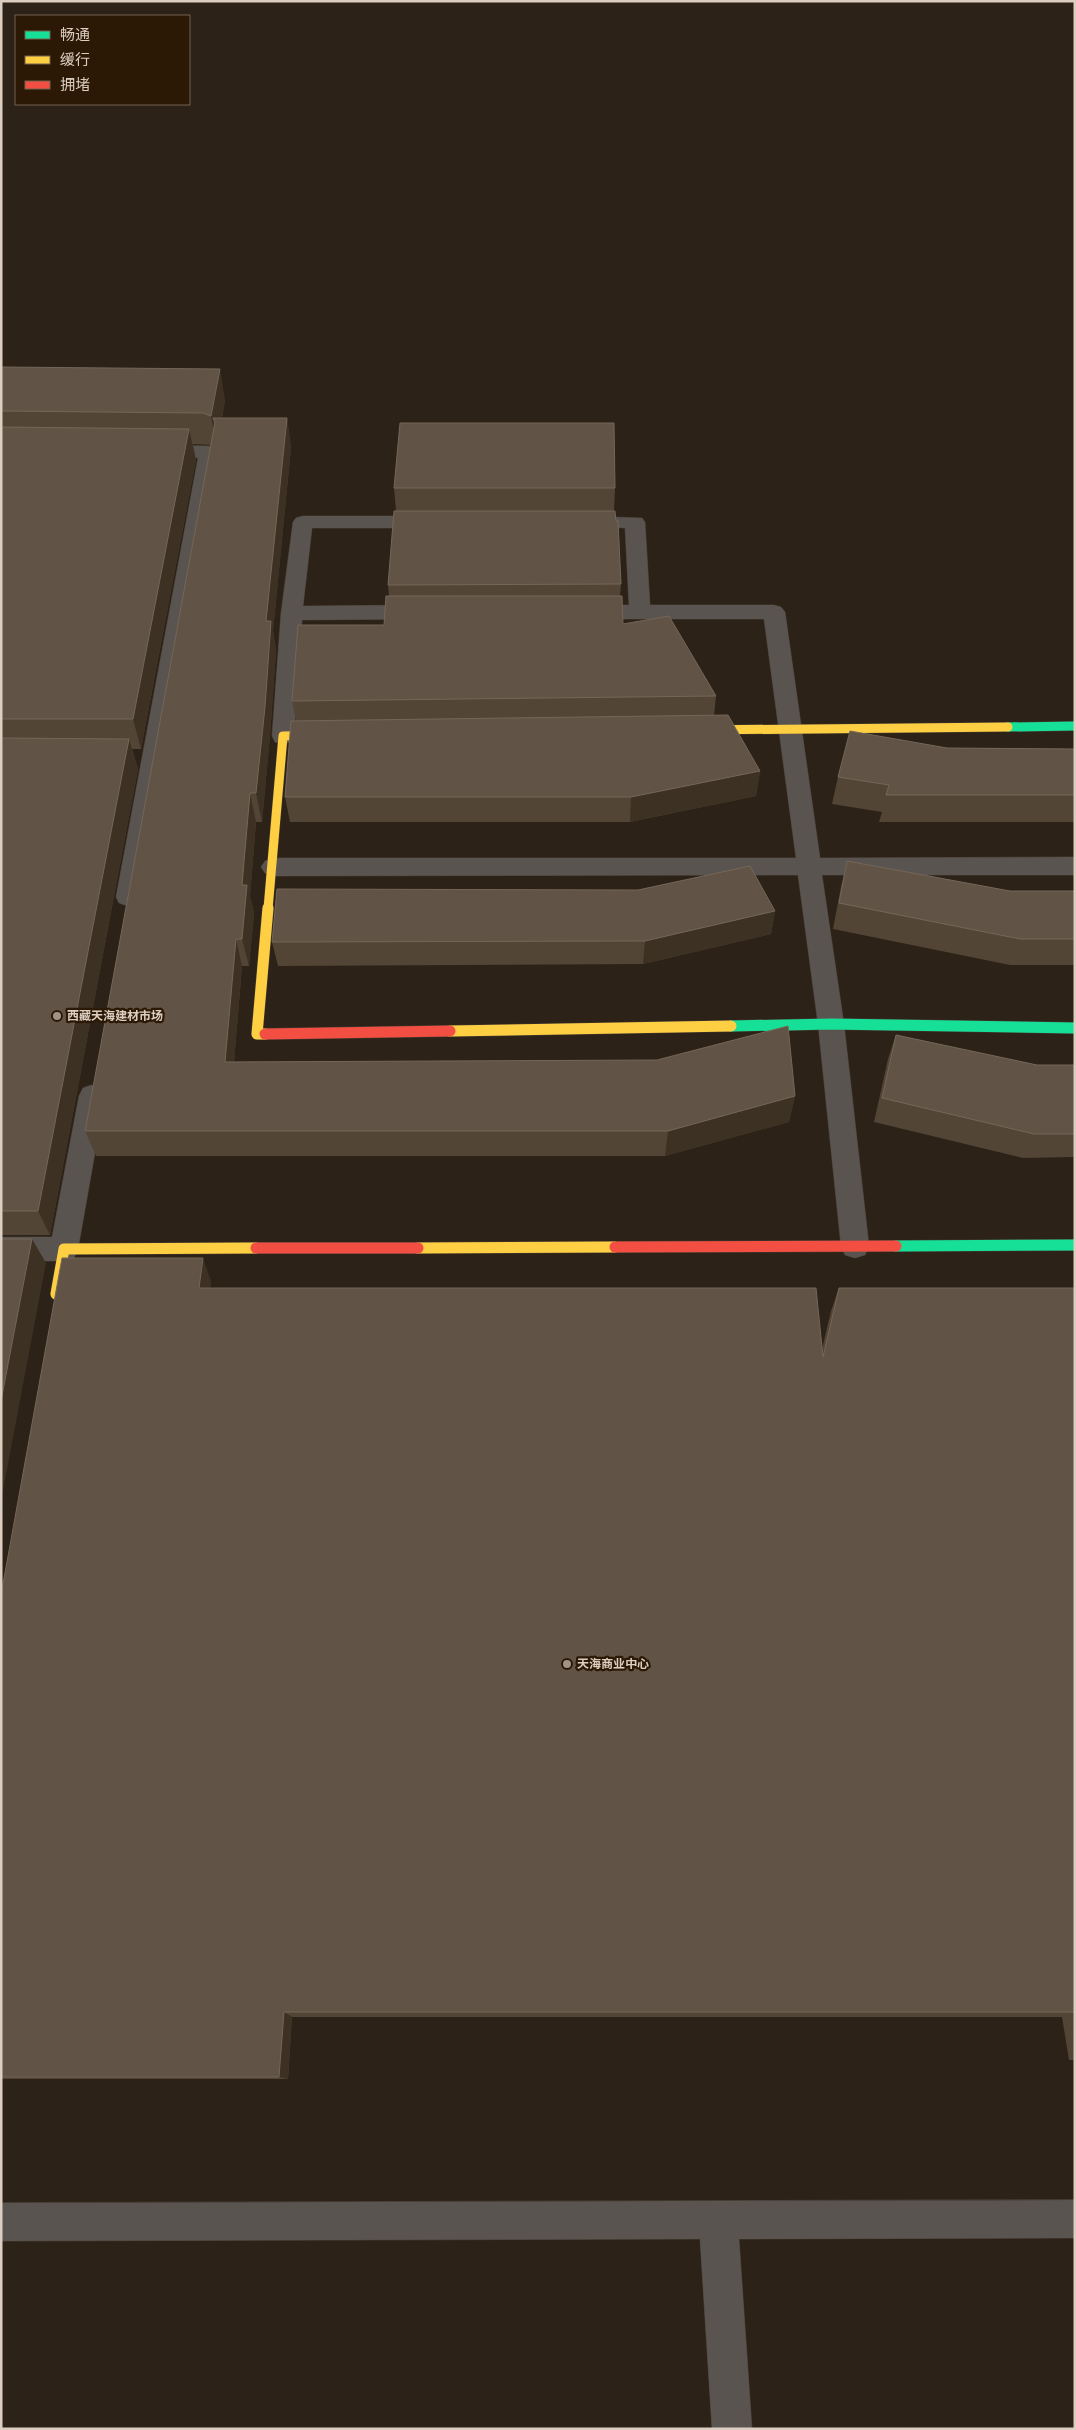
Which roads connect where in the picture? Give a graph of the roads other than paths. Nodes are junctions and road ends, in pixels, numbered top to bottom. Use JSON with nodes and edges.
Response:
{"nodes":[{"id":1,"x":140,"y":451,"type":"edge"},
{"id":2,"x":449,"y":522,"type":"edge"},
{"id":3,"x":557,"y":522,"type":"edge"},
{"id":4,"x":441,"y":612,"type":"edge"},
{"id":5,"x":560,"y":612,"type":"edge"},
{"id":6,"x":640,"y":612,"type":"junction"},
{"id":7,"x":292,"y":613,"type":"junction"},
{"id":8,"x":1075,"y":726,"type":"edge"},
{"id":9,"x":790,"y":729,"type":"junction"},
{"id":10,"x":690,"y":730,"type":"edge"},
{"id":11,"x":342,"y":735,"type":"edge"},
{"id":12,"x":283,"y":736,"type":"junction"},
{"id":13,"x":810,"y":866,"type":"junction"},
{"id":14,"x":1075,"y":866,"type":"edge"},
{"id":15,"x":273,"y":867,"type":"junction"},
{"id":16,"x":125,"y":916,"type":"edge"},
{"id":17,"x":831,"y":1024,"type":"junction"},
{"id":18,"x":1075,"y":1028,"type":"edge"},
{"id":19,"x":96,"y":1073,"type":"edge"},
{"id":20,"x":1075,"y":1245,"type":"edge"},
{"id":21,"x":855,"y":1246,"type":"junction"},
{"id":22,"x":1,"y":1249,"type":"edge"},
{"id":23,"x":64,"y":1249,"type":"junction"},
{"id":24,"x":54,"y":1308,"type":"edge"},
{"id":25,"x":1075,"y":2219,"type":"edge"},
{"id":26,"x":718,"y":2220,"type":"junction"},
{"id":27,"x":1,"y":2222,"type":"edge"},
{"id":28,"x":732,"y":2429,"type":"edge"}],
"edges":[{"from":1,"to":16,"type":"street"},
{"from":2,"to":7,"type":"street"},
{"from":3,"to":6,"type":"street"},
{"from":4,"to":7,"type":"street"},
{"from":5,"to":6,"type":"street"},
{"from":6,"to":9,"type":"street"},
{"from":7,"to":12,"type":"street"},
{"from":8,"to":9,"type":"street"},
{"from":9,"to":10,"type":"street"},
{"from":9,"to":13,"type":"street"},
{"from":11,"to":12,"type":"street"},
{"from":12,"to":15,"type":"street"},
{"from":13,"to":14,"type":"street"},
{"from":13,"to":15,"type":"street"},
{"from":13,"to":17,"type":"street"},
{"from":15,"to":17,"type":"street"},
{"from":17,"to":18,"type":"street"},
{"from":17,"to":21,"type":"street"},
{"from":19,"to":23,"type":"street"},
{"from":20,"to":21,"type":"street"},
{"from":21,"to":23,"type":"street"},
{"from":22,"to":23,"type":"street"},
{"from":23,"to":24,"type":"street"},
{"from":25,"to":26,"type":"street"},
{"from":26,"to":27,"type":"street"},
{"from":26,"to":28,"type":"street"}]}
